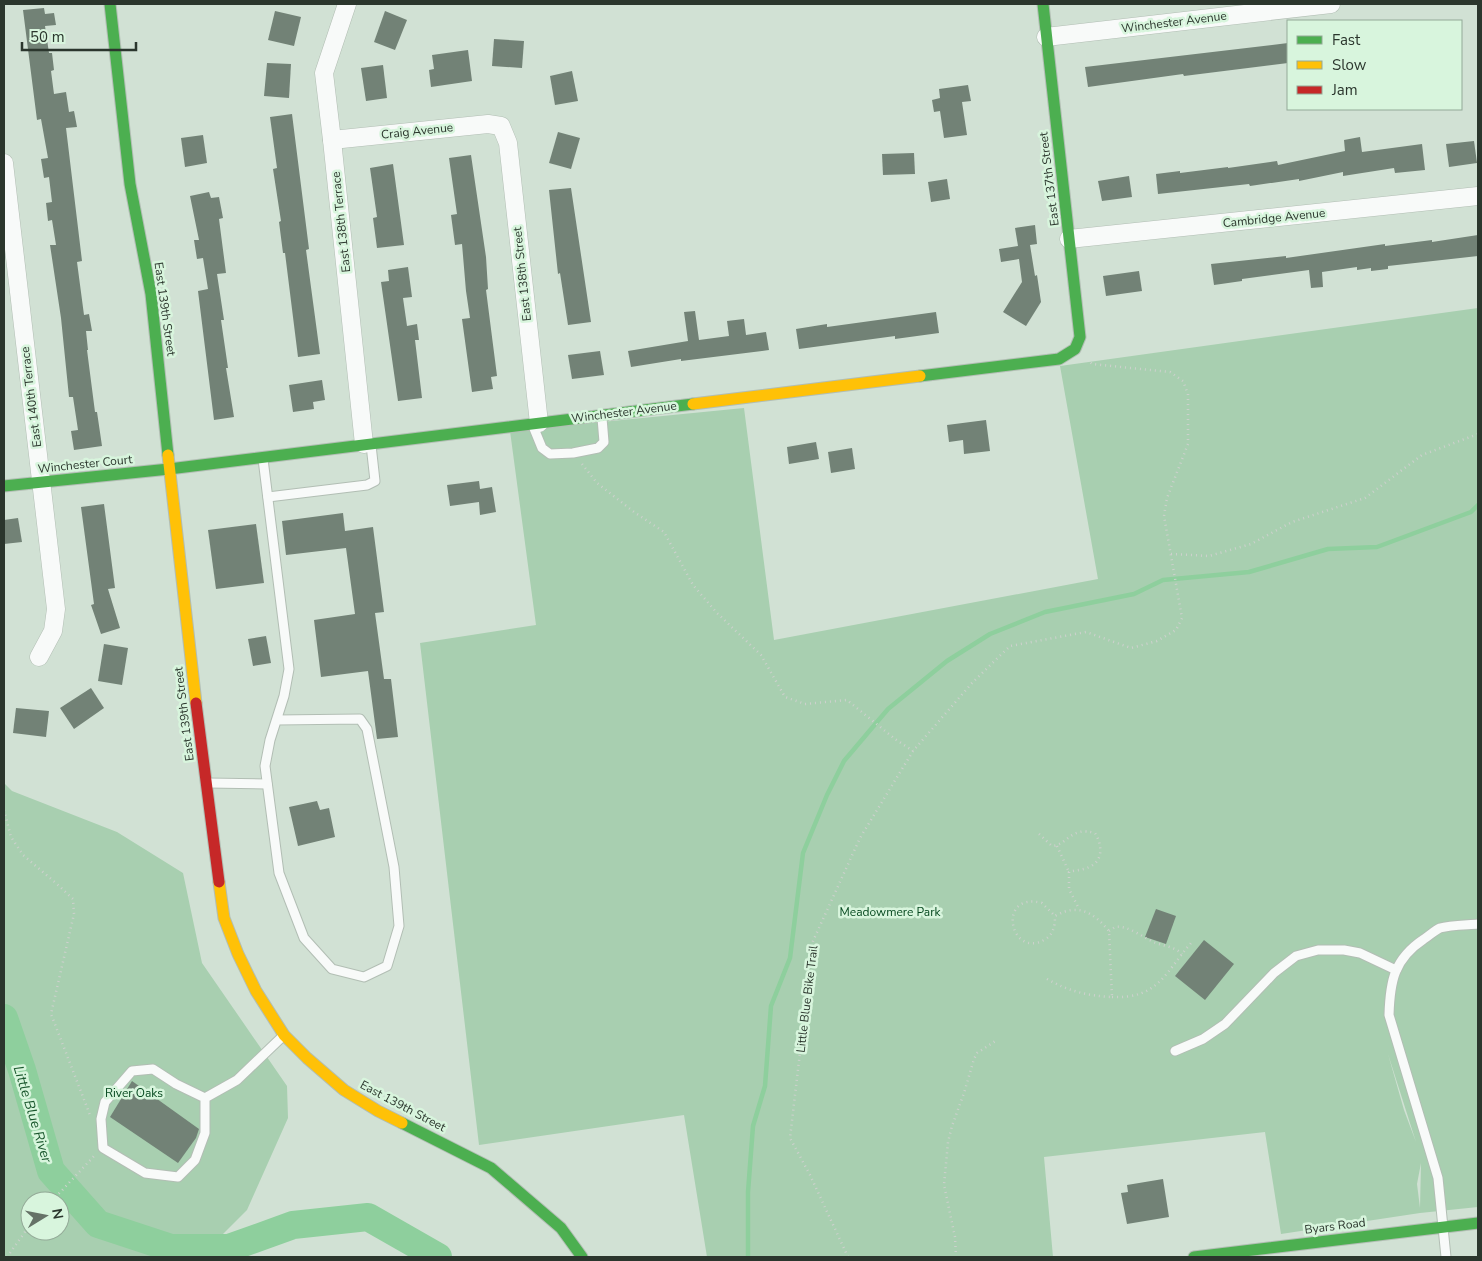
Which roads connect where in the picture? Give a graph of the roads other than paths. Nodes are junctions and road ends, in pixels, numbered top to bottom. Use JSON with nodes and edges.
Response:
{"nodes":[{"id":1,"x":110,"y":4,"type":"edge"},
{"id":2,"x":347,"y":4,"type":"edge"},
{"id":3,"x":1043,"y":4,"type":"edge"},
{"id":4,"x":1331,"y":4,"type":"edge"},
{"id":5,"x":1046,"y":37,"type":"junction"},
{"id":6,"x":501,"y":126,"type":"joint"},
{"id":7,"x":332,"y":140,"type":"junction"},
{"id":8,"x":4,"y":163,"type":"edge"},
{"id":9,"x":1478,"y":196,"type":"edge"},
{"id":10,"x":1069,"y":239,"type":"junction"},
{"id":11,"x":1076,"y":349,"type":"joint"},
{"id":12,"x":602,"y":415,"type":"junction"},
{"id":13,"x":536,"y":423,"type":"junction"},
{"id":14,"x":367,"y":443,"type":"junction"},
{"id":15,"x":262,"y":456,"type":"junction"},
{"id":16,"x":169,"y":469,"type":"junction"},
{"id":17,"x":41,"y":482,"type":"junction"},
{"id":18,"x":4,"y":486,"type":"edge"},
{"id":19,"x":268,"y":497,"type":"junction"},
{"id":20,"x":39,"y":657,"type":"dead end"},
{"id":21,"x":276,"y":720,"type":"junction"},
{"id":22,"x":205,"y":783,"type":"junction"},
{"id":23,"x":267,"y":784,"type":"junction"},
{"id":24,"x":1478,"y":924,"type":"edge"},
{"id":25,"x":1396,"y":970,"type":"junction"},
{"id":26,"x":284,"y":1035,"type":"junction"},
{"id":27,"x":1174,"y":1051,"type":"dead end"},
{"id":28,"x":205,"y":1098,"type":"junction"},
{"id":29,"x":1478,"y":1223,"type":"edge"},
{"id":30,"x":1442,"y":1227,"type":"junction"},
{"id":31,"x":582,"y":1257,"type":"edge"},
{"id":32,"x":1194,"y":1257,"type":"edge"},
{"id":33,"x":1446,"y":1257,"type":"edge"}],
"edges":[{"from":1,"to":16,"type":"street","name":"East 139th Street"},
{"from":2,"to":7,"type":"street","name":"East 138th Terrace"},
{"from":3,"to":5,"type":"street","name":"East 137th Street"},
{"from":4,"to":5,"type":"street","name":"Winchester Avenue"},
{"from":5,"to":10,"type":"street","name":"East 137th Street"},
{"from":6,"to":7,"type":"street","name":"Craig Avenue"},
{"from":6,"to":13,"type":"street","name":"East 138th Street"},
{"from":7,"to":14,"type":"street","name":"East 138th Terrace"},
{"from":8,"to":17,"type":"street","name":"East 140th Terrace"},
{"from":9,"to":10,"type":"street","name":"Cambridge Avenue"},
{"from":10,"to":11,"type":"street","name":"East 137th Street"},
{"from":11,"to":12,"type":"street","name":"Winchester Avenue"},
{"from":12,"to":13,"type":"street","name":"Winchester Avenue"},
{"from":12,"to":13,"type":"lane"},
{"from":13,"to":14,"type":"street","name":"Winchester Avenue"},
{"from":14,"to":15,"type":"street","name":"Winchester Avenue"},
{"from":14,"to":19,"type":"lane"},
{"from":15,"to":16,"type":"street","name":"Winchester Avenue"},
{"from":15,"to":19,"type":"lane"},
{"from":16,"to":17,"type":"street","name":"Winchester Court"},
{"from":16,"to":22,"type":"street","name":"East 139th Street"},
{"from":17,"to":18,"type":"street","name":"Winchester Court"},
{"from":17,"to":20,"type":"street","name":"East 140th Terrace"},
{"from":19,"to":21,"type":"lane"},
{"from":21,"to":23,"type":"lane"},
{"from":21,"to":23,"type":"lane"},
{"from":22,"to":23,"type":"lane"},
{"from":22,"to":26,"type":"street","name":"East 139th Street"},
{"from":24,"to":25,"type":"lane"},
{"from":25,"to":27,"type":"lane"},
{"from":25,"to":30,"type":"lane"},
{"from":26,"to":28,"type":"lane"},
{"from":26,"to":31,"type":"street","name":"East 139th Street"},
{"from":28,"to":28,"type":"lane"},
{"from":29,"to":30,"type":"street","name":"Byars Road"},
{"from":30,"to":32,"type":"street","name":"Byars Road"},
{"from":30,"to":33,"type":"lane"}]}
